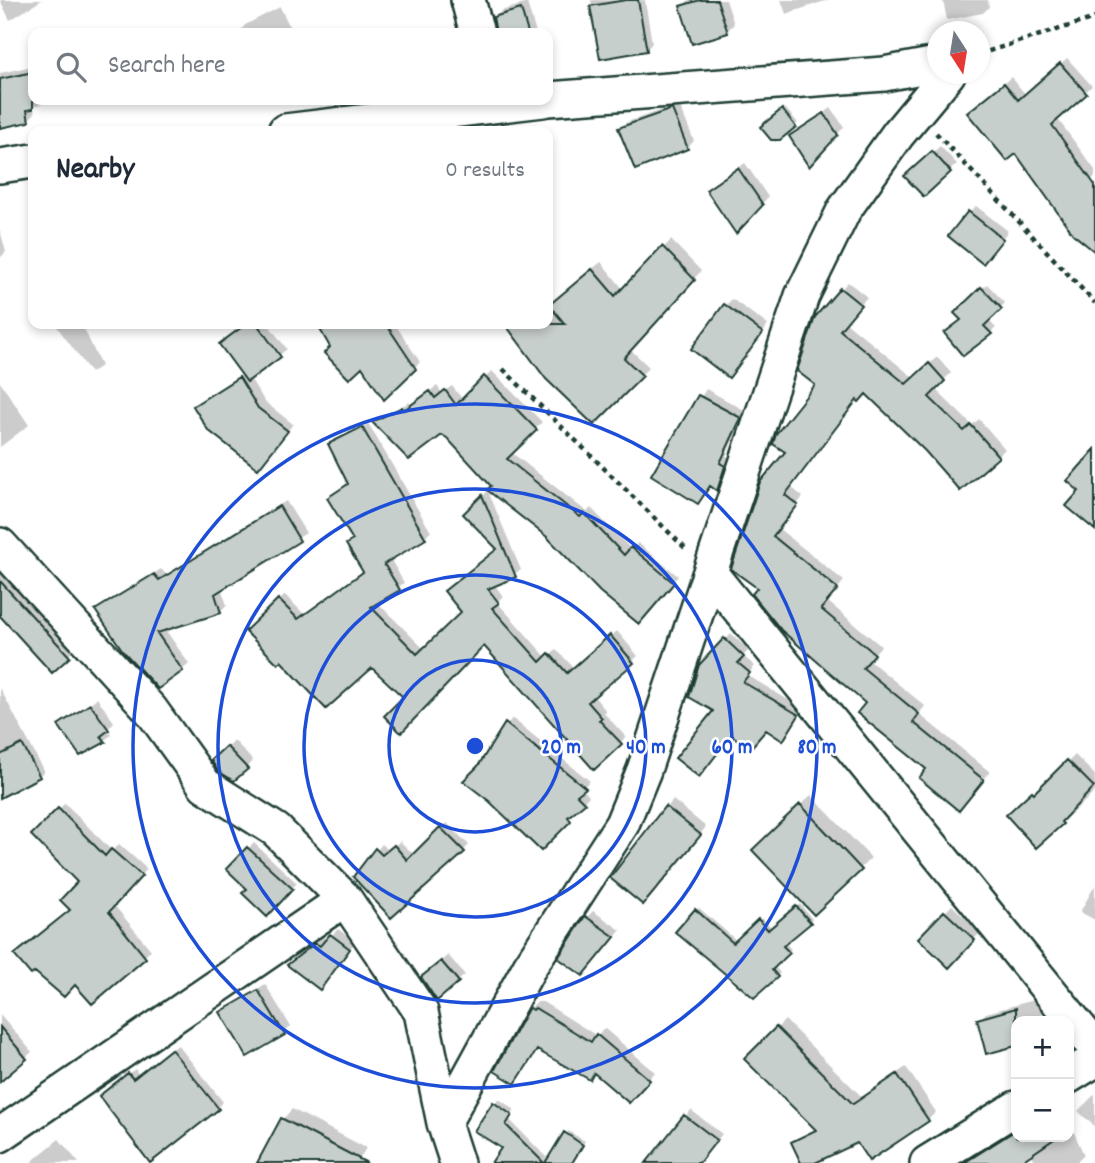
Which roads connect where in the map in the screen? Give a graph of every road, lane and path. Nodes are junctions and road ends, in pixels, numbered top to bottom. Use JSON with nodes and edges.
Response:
{"nodes":[{"id":1,"x":468,"y":0,"type":"edge"},
{"id":2,"x":1095,"y":18,"type":"edge"},
{"id":3,"x":476,"y":28,"type":"edge"},
{"id":4,"x":990,"y":51,"type":"edge"},
{"id":5,"x":927,"y":66,"type":"edge"},
{"id":6,"x":940,"y":84,"type":"edge"},
{"id":7,"x":553,"y":99,"type":"edge"},
{"id":8,"x":475,"y":105,"type":"edge"},
{"id":9,"x":916,"y":112,"type":"junction"},
{"id":10,"x":322,"y":126,"type":"edge"},
{"id":11,"x":28,"y":162,"type":"edge"},
{"id":12,"x":0,"y":165,"type":"edge"},
{"id":13,"x":1095,"y":303,"type":"edge"},
{"id":14,"x":503,"y":369,"type":"dead end"},
{"id":15,"x":0,"y":545,"type":"edge"},
{"id":16,"x":710,"y":573,"type":"junction"},
{"id":17,"x":345,"y":899,"type":"junction"},
{"id":18,"x":1095,"y":1047,"type":"edge"},
{"id":19,"x":1095,"y":1060,"type":"edge"},
{"id":20,"x":1074,"y":1073,"type":"edge"},
{"id":21,"x":1011,"y":1111,"type":"edge"},
{"id":22,"x":444,"y":1123,"type":"junction"},
{"id":23,"x":0,"y":1135,"type":"edge"},
{"id":24,"x":457,"y":1163,"type":"edge"},
{"id":25,"x":928,"y":1163,"type":"edge"}],
"edges":[{"from":1,"to":3,"type":"street"},
{"from":2,"to":4,"type":"path"},
{"from":5,"to":7,"type":"street"},
{"from":6,"to":9,"type":"street"},
{"from":8,"to":10,"type":"street"},
{"from":9,"to":13,"type":"path"},
{"from":9,"to":16,"type":"street"},
{"from":11,"to":12,"type":"street"},
{"from":14,"to":16,"type":"path"},
{"from":15,"to":17,"type":"street"},
{"from":16,"to":18,"type":"street"},
{"from":16,"to":22,"type":"street"},
{"from":17,"to":22,"type":"street"},
{"from":17,"to":23,"type":"street"},
{"from":19,"to":20,"type":"street"},
{"from":21,"to":25,"type":"street"},
{"from":22,"to":24,"type":"street"}]}
